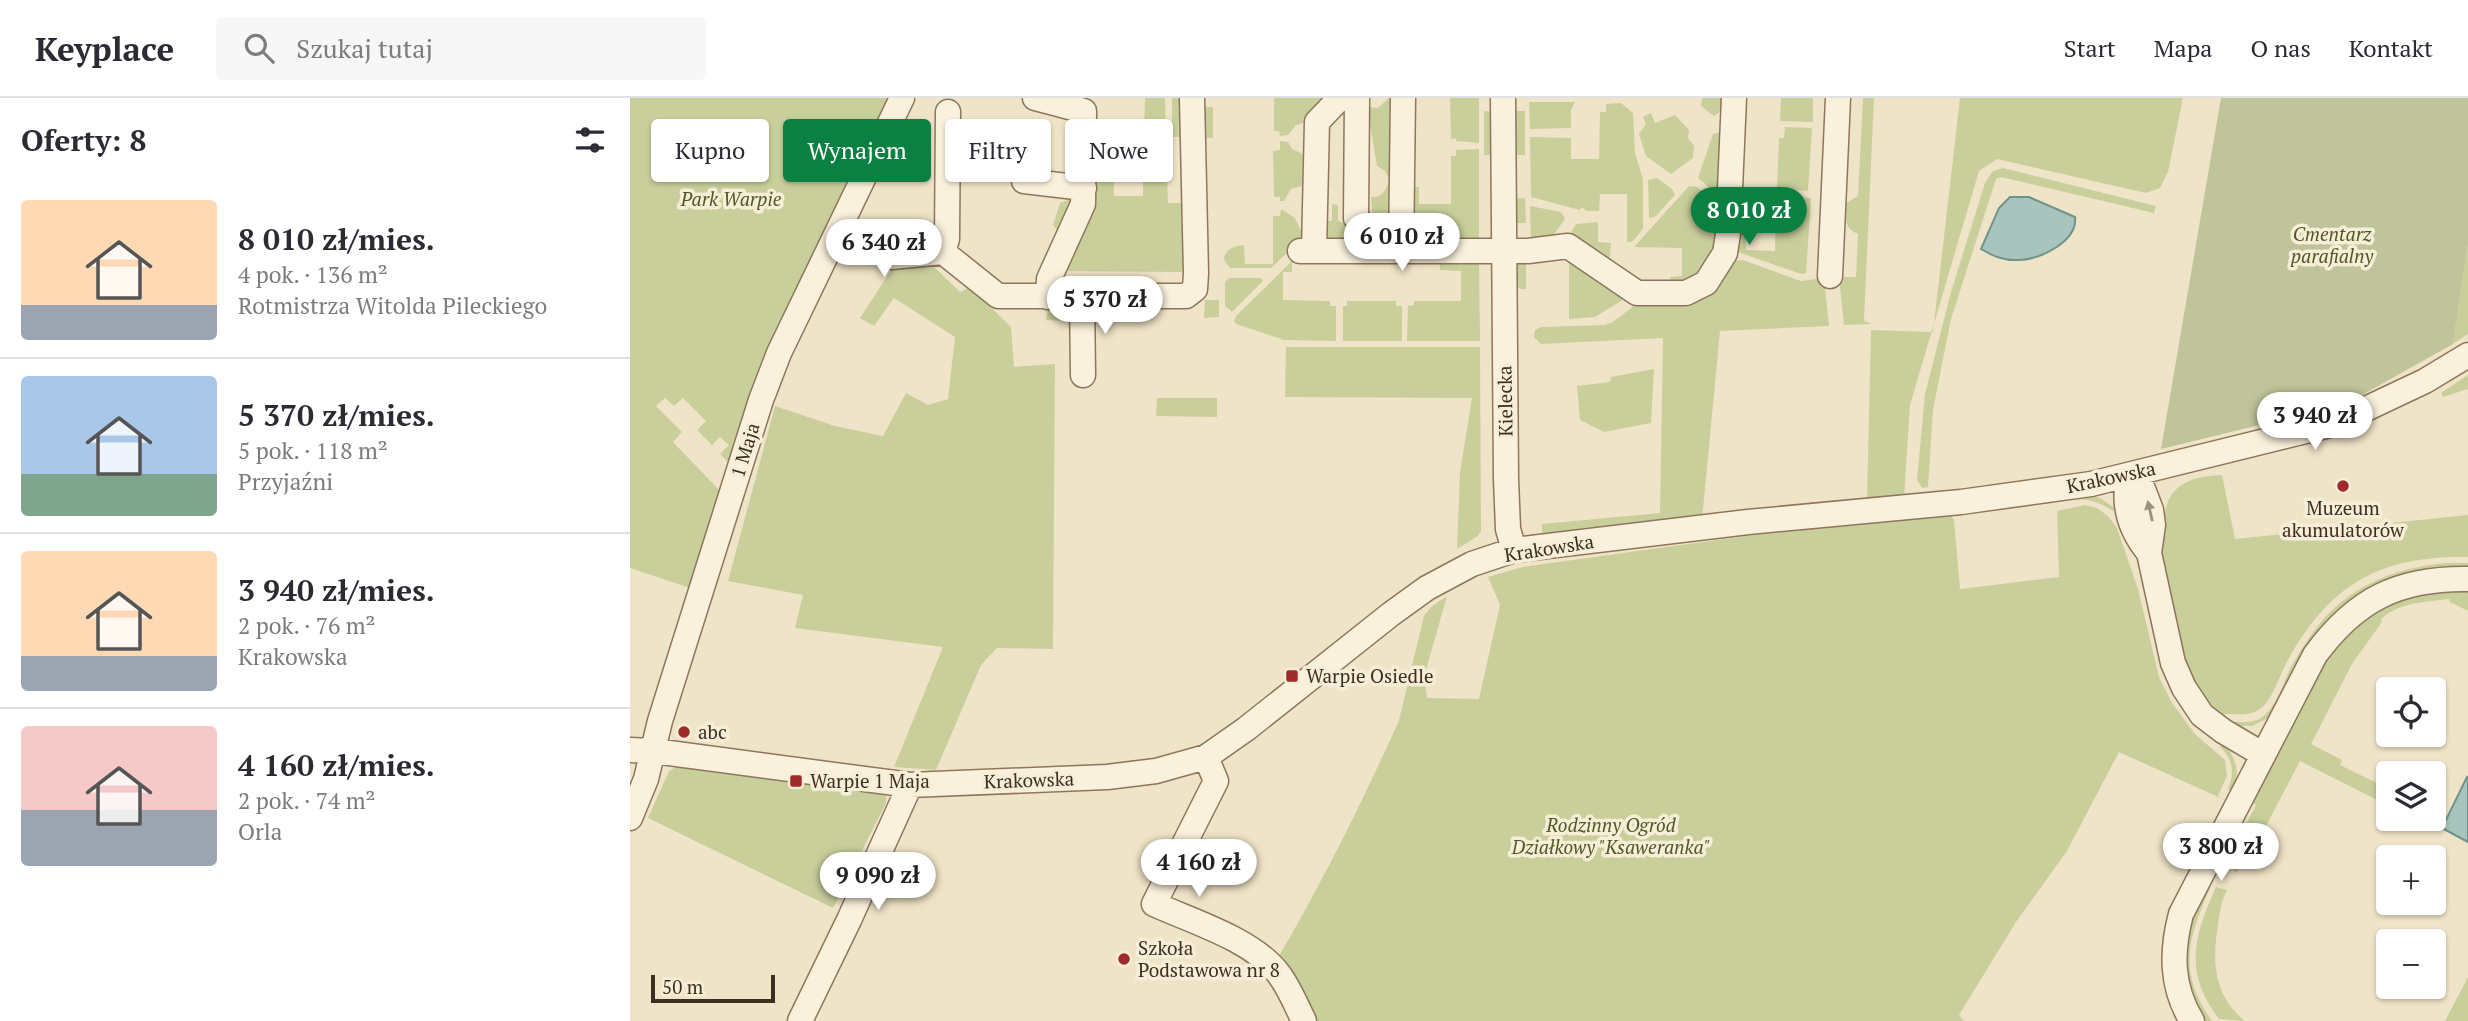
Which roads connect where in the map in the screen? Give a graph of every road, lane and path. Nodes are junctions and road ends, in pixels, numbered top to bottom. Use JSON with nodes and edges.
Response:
{"nodes":[{"id":1,"x":902,"y":98,"type":"edge"},
{"id":2,"x":1035,"y":98,"type":"edge"},
{"id":3,"x":1192,"y":98,"type":"edge"},
{"id":4,"x":1340,"y":98,"type":"edge"},
{"id":5,"x":1357,"y":98,"type":"edge"},
{"id":6,"x":1403,"y":98,"type":"edge"},
{"id":7,"x":1503,"y":98,"type":"edge"},
{"id":8,"x":1734,"y":98,"type":"edge"},
{"id":9,"x":1838,"y":98,"type":"edge"},
{"id":10,"x":948,"y":112,"type":"dead end"},
{"id":11,"x":1033,"y":182,"type":"edge"},
{"id":12,"x":1084,"y":188,"type":"junction"},
{"id":13,"x":838,"y":231,"type":"junction"},
{"id":14,"x":1369,"y":251,"type":"junction"},
{"id":15,"x":1401,"y":251,"type":"junction"},
{"id":16,"x":1505,"y":251,"type":"junction"},
{"id":17,"x":943,"y":252,"type":"junction"},
{"id":18,"x":1830,"y":276,"type":"dead end"},
{"id":19,"x":1048,"y":297,"type":"junction"},
{"id":20,"x":1082,"y":297,"type":"junction"},
{"id":21,"x":2468,"y":355,"type":"edge"},
{"id":22,"x":1083,"y":375,"type":"dead end"},
{"id":23,"x":2129,"y":475,"type":"junction"},
{"id":24,"x":1514,"y":550,"type":"junction"},
{"id":25,"x":2468,"y":579,"type":"edge"},
{"id":26,"x":642,"y":751,"type":"edge"},
{"id":27,"x":2262,"y":754,"type":"junction"},
{"id":28,"x":1206,"y":757,"type":"junction"},
{"id":29,"x":910,"y":785,"type":"junction"},
{"id":30,"x":630,"y":818,"type":"edge"},
{"id":31,"x":800,"y":1021,"type":"edge"},
{"id":32,"x":1304,"y":1021,"type":"edge"},
{"id":33,"x":2192,"y":1021,"type":"edge"}],
"edges":[{"from":1,"to":13,"type":"street","name":"1 Maja"},
{"from":2,"to":12,"type":"street"},
{"from":3,"to":20,"type":"street"},
{"from":4,"to":14,"type":"street"},
{"from":5,"to":14,"type":"street"},
{"from":6,"to":15,"type":"street"},
{"from":7,"to":16,"type":"street","name":"Kielecka"},
{"from":8,"to":16,"type":"street"},
{"from":9,"to":18,"type":"street"},
{"from":10,"to":17,"type":"street"},
{"from":11,"to":12,"type":"street"},
{"from":12,"to":19,"type":"street"},
{"from":13,"to":17,"type":"street"},
{"from":13,"to":26,"type":"street","name":"1 Maja"},
{"from":14,"to":15,"type":"street"},
{"from":15,"to":16,"type":"street"},
{"from":16,"to":24,"type":"street","name":"Kielecka"},
{"from":17,"to":19,"type":"street"},
{"from":19,"to":20,"type":"street"},
{"from":20,"to":22,"type":"street"},
{"from":21,"to":23,"type":"street","name":"Krakowska"},
{"from":23,"to":24,"type":"street","name":"Krakowska"},
{"from":23,"to":27,"type":"street"},
{"from":24,"to":28,"type":"street","name":"Krakowska"},
{"from":25,"to":27,"type":"street"},
{"from":26,"to":29,"type":"street","name":"Krakowska"},
{"from":26,"to":30,"type":"street","name":"1 Maja"},
{"from":27,"to":33,"type":"street"},
{"from":28,"to":29,"type":"street","name":"Krakowska"},
{"from":28,"to":32,"type":"street"},
{"from":29,"to":31,"type":"street"}]}
